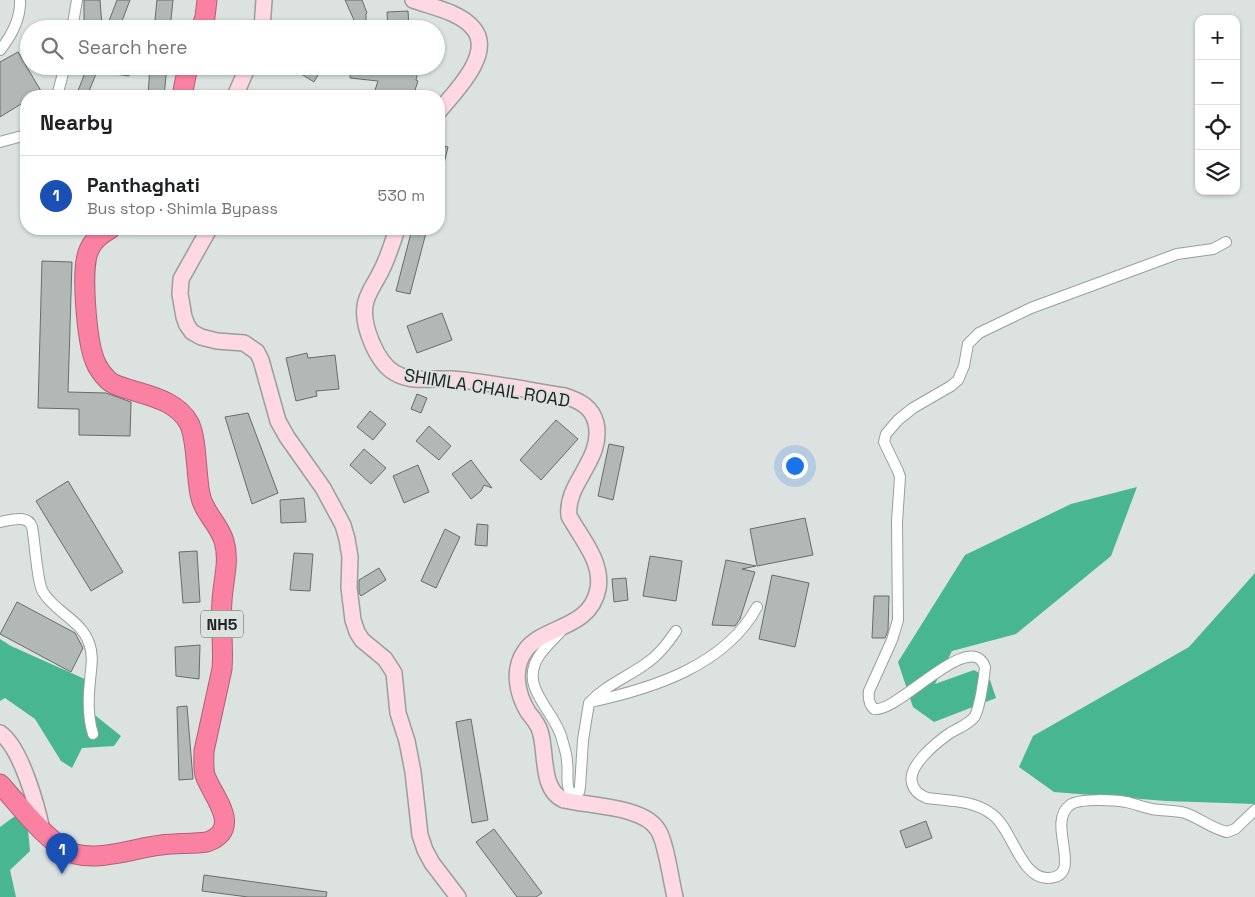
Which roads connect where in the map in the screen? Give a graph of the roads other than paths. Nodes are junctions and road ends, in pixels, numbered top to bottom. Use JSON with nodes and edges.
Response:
{"nodes":[{"id":1,"x":20,"y":0,"type":"edge"},
{"id":2,"x":78,"y":0,"type":"edge"},
{"id":3,"x":207,"y":0,"type":"edge"},
{"id":4,"x":264,"y":0,"type":"edge"},
{"id":5,"x":413,"y":0,"type":"edge"},
{"id":6,"x":74,"y":20,"type":"edge"},
{"id":7,"x":204,"y":20,"type":"edge"},
{"id":8,"x":263,"y":20,"type":"edge"},
{"id":9,"x":0,"y":50,"type":"edge"},
{"id":10,"x":63,"y":75,"type":"edge"},
{"id":11,"x":186,"y":75,"type":"edge"},
{"id":12,"x":244,"y":75,"type":"edge"},
{"id":13,"x":59,"y":90,"type":"edge"},
{"id":14,"x":183,"y":90,"type":"edge"},
{"id":15,"x":238,"y":90,"type":"edge"},
{"id":16,"x":445,"y":104,"type":"edge"},
{"id":17,"x":20,"y":136,"type":"edge"},
{"id":18,"x":0,"y":142,"type":"edge"},
{"id":19,"x":102,"y":235,"type":"edge"},
{"id":20,"x":205,"y":235,"type":"edge"},
{"id":21,"x":395,"y":235,"type":"edge"},
{"id":22,"x":1226,"y":242,"type":"dead end"},
{"id":23,"x":0,"y":522,"type":"edge"},
{"id":24,"x":756,"y":607,"type":"dead end"},
{"id":25,"x":566,"y":626,"type":"junction"},
{"id":26,"x":676,"y":631,"type":"dead end"},
{"id":27,"x":589,"y":703,"type":"junction"},
{"id":28,"x":0,"y":733,"type":"edge"},
{"id":29,"x":93,"y":734,"type":"dead end"},
{"id":30,"x":0,"y":784,"type":"edge"},
{"id":31,"x":1255,"y":810,"type":"edge"},
{"id":32,"x":42,"y":830,"type":"junction"},
{"id":33,"x":458,"y":897,"type":"edge"},
{"id":34,"x":675,"y":897,"type":"edge"}],
"edges":[{"from":1,"to":9,"type":"street"},
{"from":2,"to":6,"type":"street"},
{"from":3,"to":7,"type":"highway"},
{"from":4,"to":8,"type":"main road"},
{"from":5,"to":16,"type":"main road"},
{"from":10,"to":13,"type":"street"},
{"from":11,"to":14,"type":"highway"},
{"from":12,"to":15,"type":"main road"},
{"from":17,"to":18,"type":"street"},
{"from":19,"to":32,"type":"highway","number":"NH5"},
{"from":20,"to":33,"type":"main road"},
{"from":21,"to":25,"type":"main road","name":"SHIMLA CHAIL ROAD"},
{"from":22,"to":31,"type":"street"},
{"from":23,"to":29,"type":"street"},
{"from":24,"to":27,"type":"street"},
{"from":25,"to":27,"type":"street"},
{"from":25,"to":34,"type":"main road","name":"SHIMLA CHAIL ROAD"},
{"from":26,"to":27,"type":"street"},
{"from":28,"to":32,"type":"main road"},
{"from":30,"to":32,"type":"highway","number":"NH5"}]}
